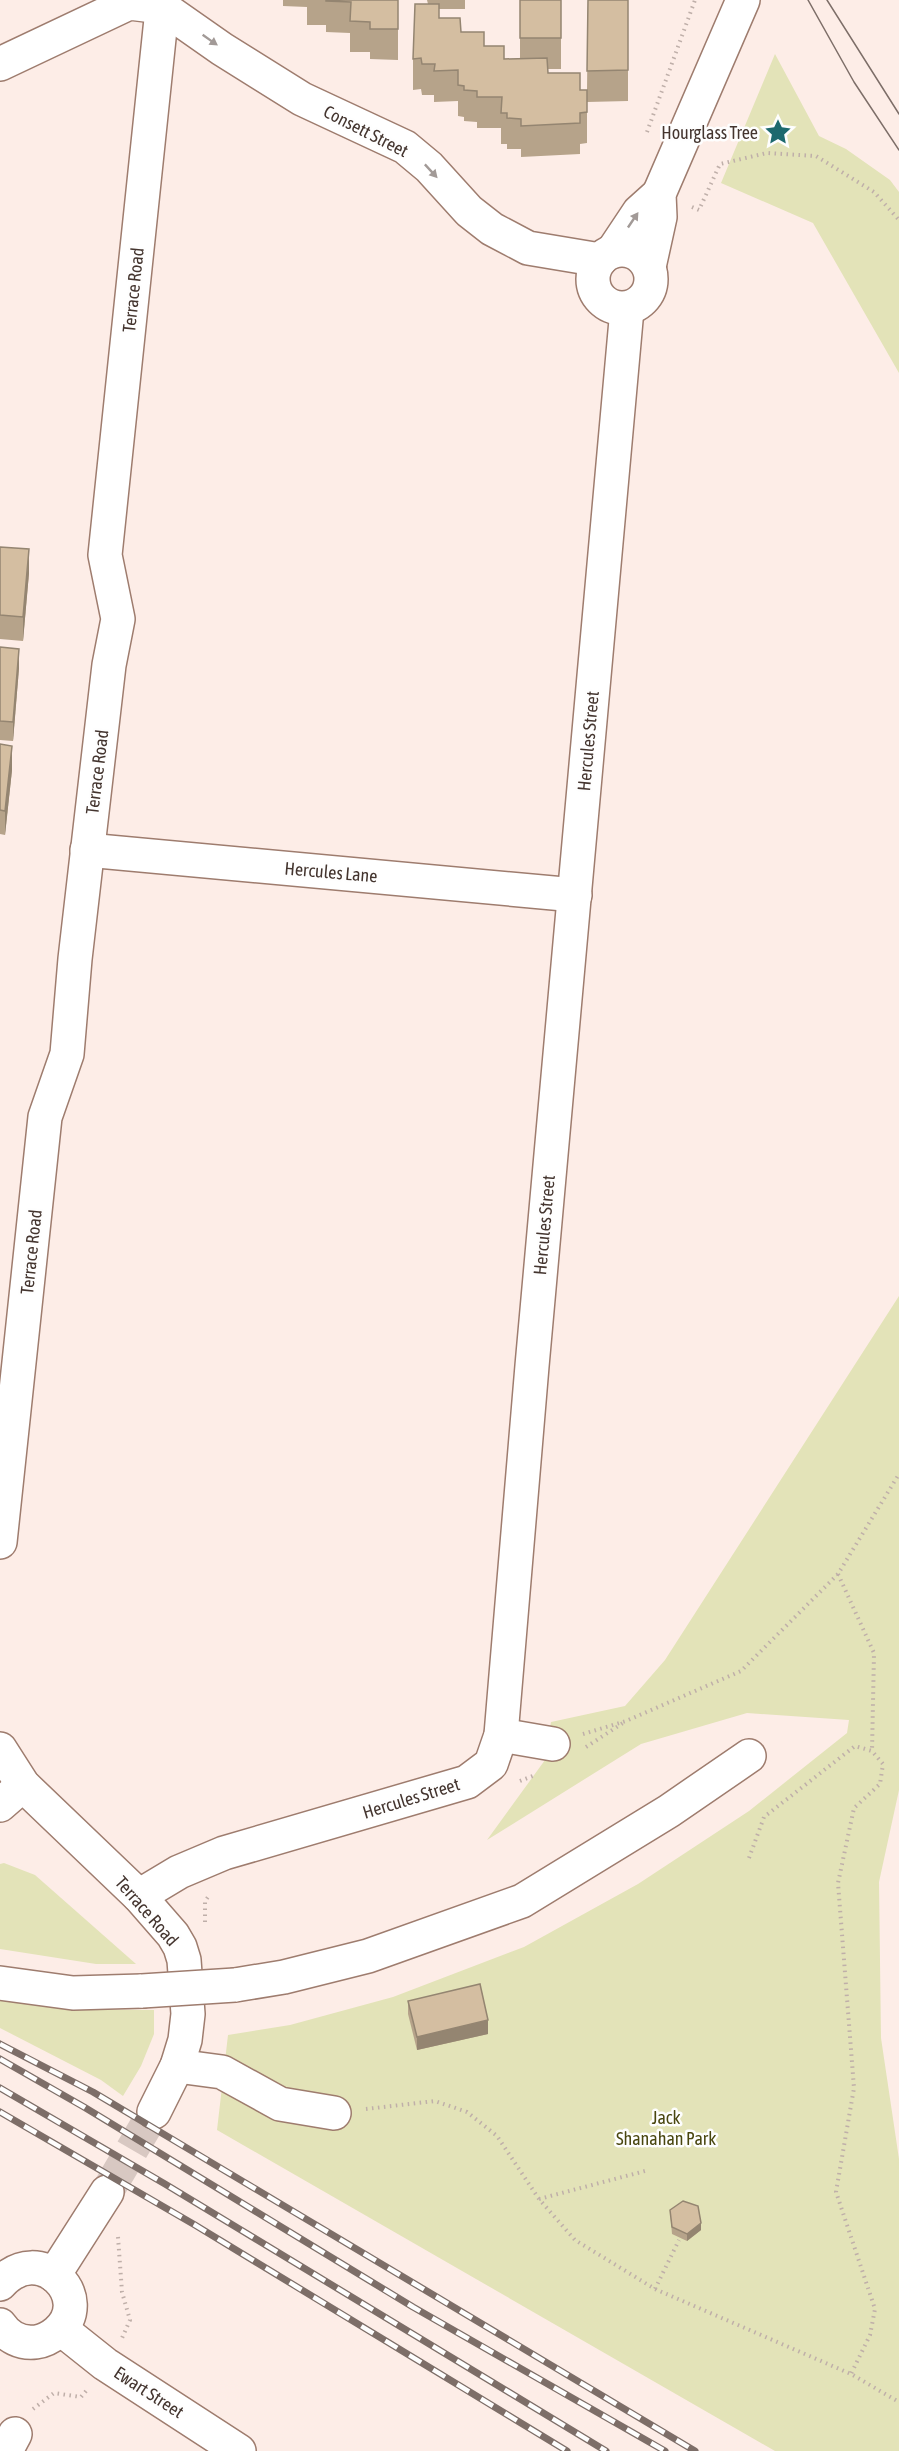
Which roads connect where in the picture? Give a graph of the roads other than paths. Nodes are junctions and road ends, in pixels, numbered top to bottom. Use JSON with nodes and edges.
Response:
{"nodes":[{"id":1,"x":743,"y":0,"type":"edge"},
{"id":2,"x":162,"y":3,"type":"edge"},
{"id":3,"x":0,"y":64,"type":"edge"},
{"id":4,"x":674,"y":200,"type":"junction"},
{"id":5,"x":606,"y":256,"type":"junction"},
{"id":6,"x":649,"y":267,"type":"junction"},
{"id":7,"x":627,"y":309,"type":"junction"},
{"id":8,"x":87,"y":850,"type":"junction"},
{"id":9,"x":574,"y":895,"type":"junction"},
{"id":10,"x":0,"y":1542,"type":"edge"},
{"id":11,"x":501,"y":1735,"type":"junction"},
{"id":12,"x":553,"y":1744,"type":"road end"},
{"id":13,"x":0,"y":1749,"type":"edge"},
{"id":14,"x":749,"y":1755,"type":"dead end"},
{"id":15,"x":11,"y":1795,"type":"edge"},
{"id":16,"x":139,"y":1896,"type":"junction"},
{"id":17,"x":0,"y":1983,"type":"edge"},
{"id":18,"x":177,"y":2066,"type":"junction"},
{"id":19,"x":154,"y":2112,"type":"tunnel mouth"},
{"id":20,"x":334,"y":2113,"type":"road end"},
{"id":21,"x":107,"y":2192,"type":"tunnel mouth"},
{"id":22,"x":54,"y":2275,"type":"junction"},
{"id":23,"x":0,"y":2284,"type":"edge"},
{"id":24,"x":0,"y":2325,"type":"edge"},
{"id":25,"x":61,"y":2329,"type":"junction"},
{"id":26,"x":239,"y":2451,"type":"edge"}],
"edges":[{"from":1,"to":4,"type":"street"},
{"from":2,"to":3,"type":"street"},
{"from":2,"to":5,"type":"street","name":"Consett Street","one_way":true},
{"from":2,"to":8,"type":"street","name":"Terrace Road"},
{"from":5,"to":4,"type":"street","one_way":true},
{"from":4,"to":6,"type":"street"},
{"from":5,"to":6,"type":"street"},
{"from":5,"to":7,"type":"street"},
{"from":6,"to":7,"type":"street"},
{"from":7,"to":9,"type":"street","name":"Hercules Street"},
{"from":8,"to":9,"type":"street","name":"Hercules Lane"},
{"from":8,"to":10,"type":"street","name":"Terrace Road"},
{"from":9,"to":11,"type":"street","name":"Hercules Street"},
{"from":11,"to":12,"type":"street"},
{"from":11,"to":16,"type":"street","name":"Hercules Street"},
{"from":13,"to":15,"type":"street","name":"Terrace Road"},
{"from":14,"to":17,"type":"street","bridge":true},
{"from":15,"to":16,"type":"street","name":"Terrace Road"},
{"from":16,"to":18,"type":"street","name":"Terrace Road"},
{"from":18,"to":19,"type":"street","name":"Terrace Road"},
{"from":18,"to":20,"type":"street"},
{"from":21,"to":22,"type":"street"},
{"from":22,"to":23,"type":"street"},
{"from":22,"to":25,"type":"street"},
{"from":24,"to":25,"type":"street"},
{"from":25,"to":26,"type":"street","name":"Ewart Street"}]}
